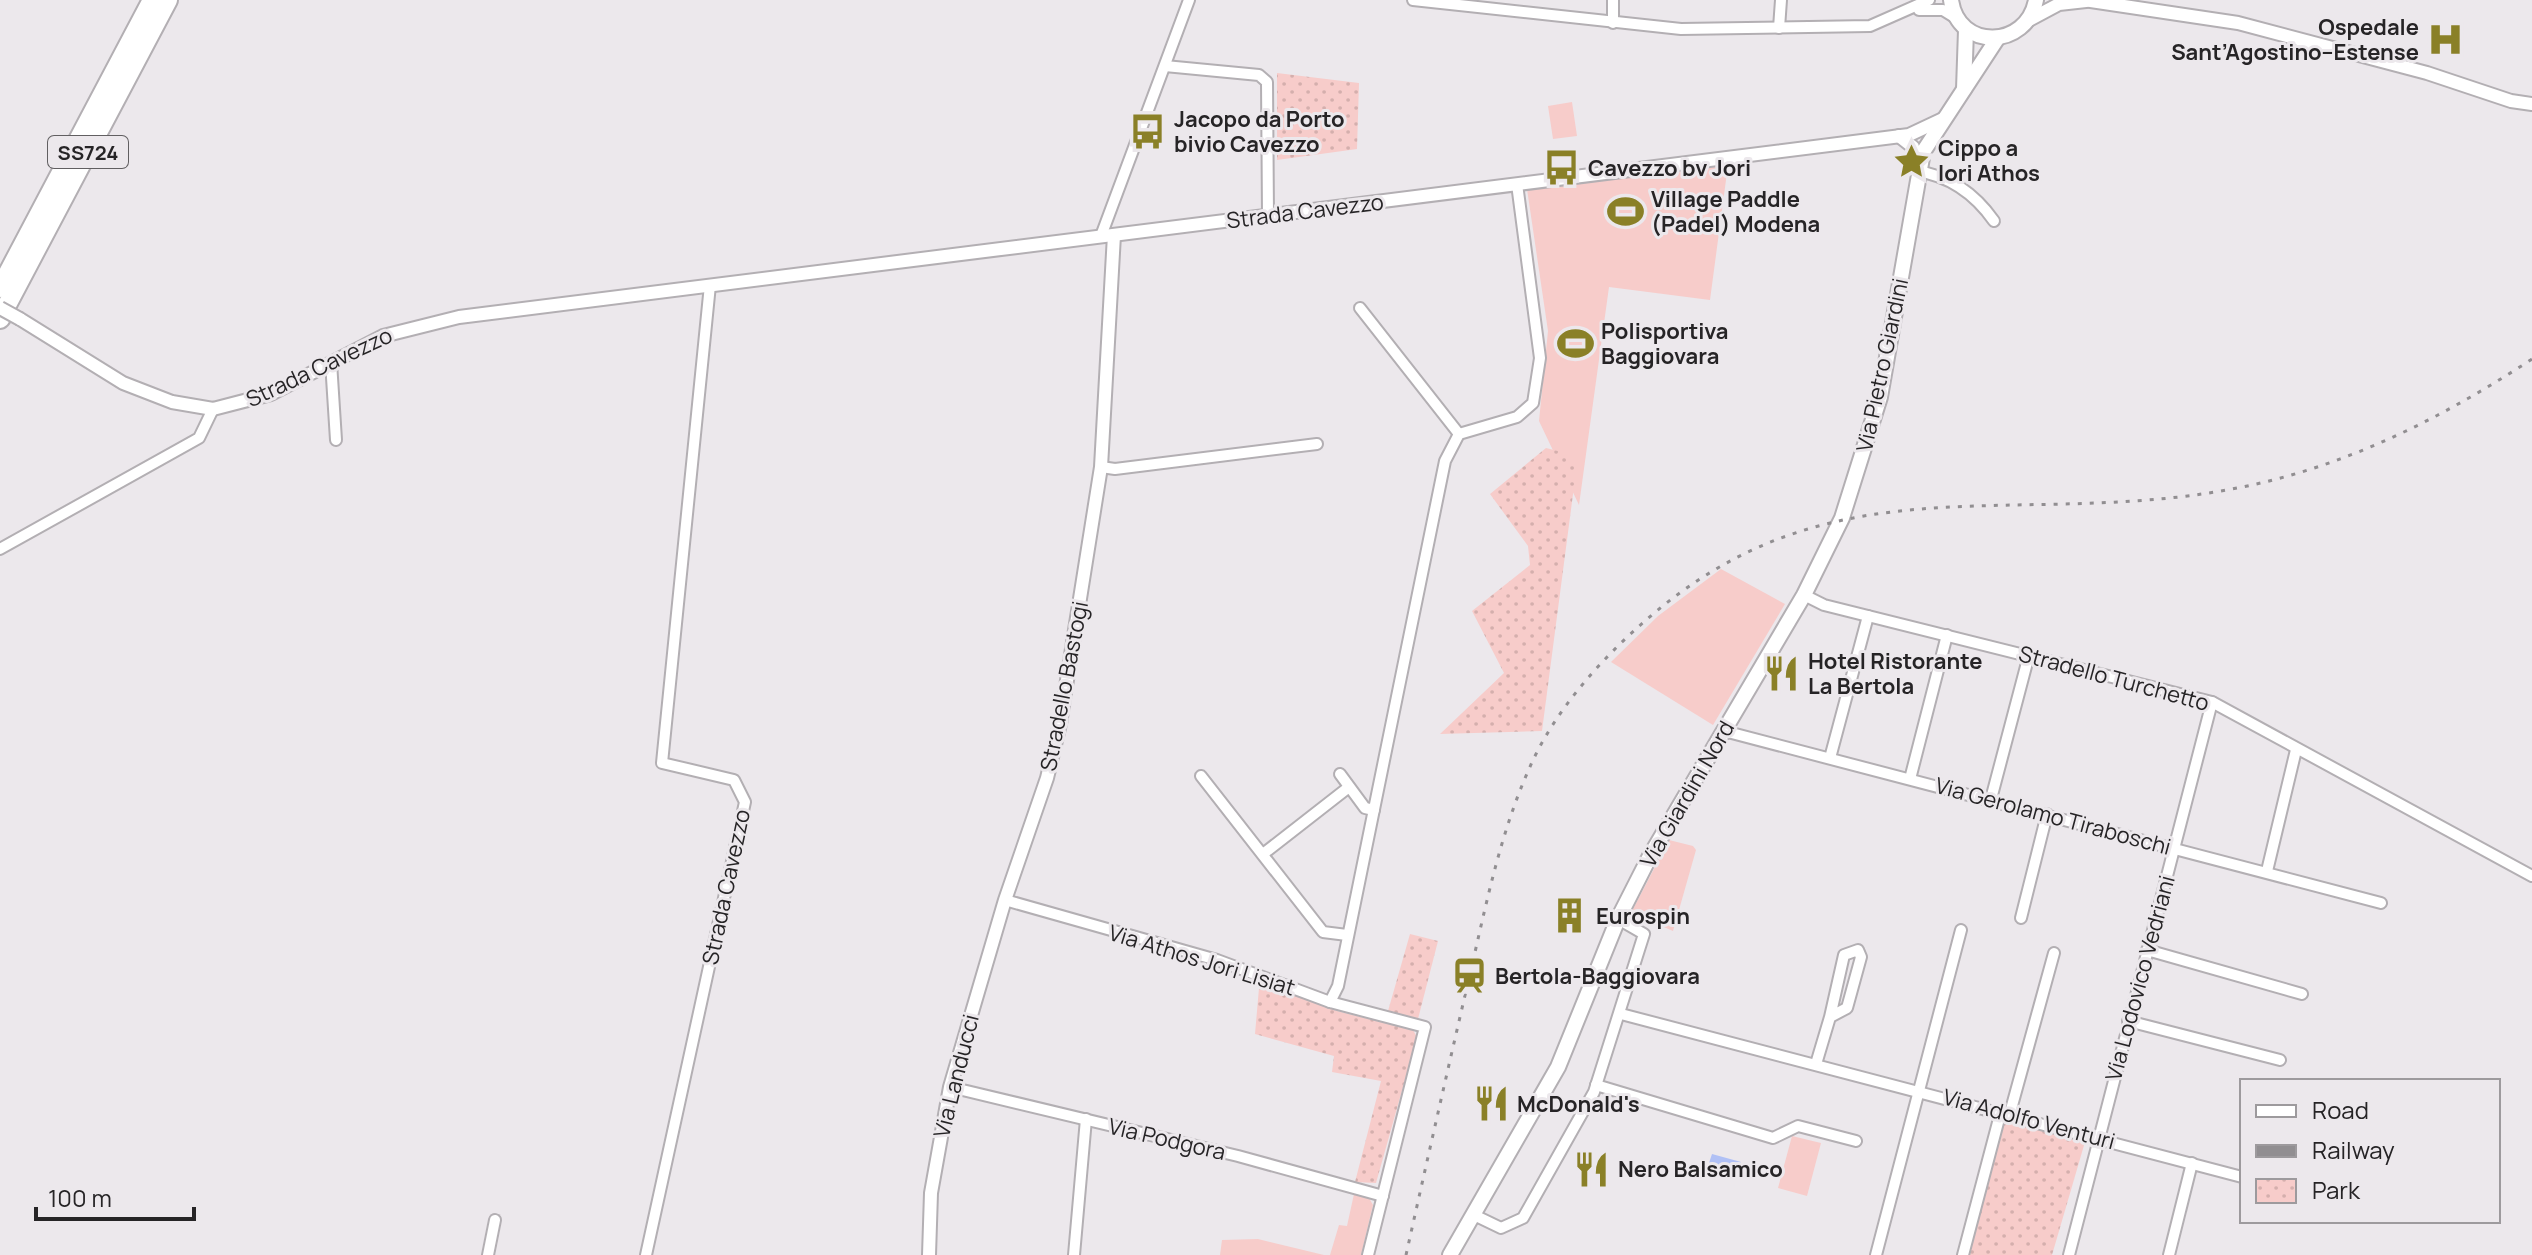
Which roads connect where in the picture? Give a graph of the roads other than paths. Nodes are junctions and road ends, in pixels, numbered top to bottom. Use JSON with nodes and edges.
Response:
{"nodes":[{"id":1,"x":152,"y":0,"type":"edge"},
{"id":2,"x":168,"y":0,"type":"edge"},
{"id":3,"x":1189,"y":0,"type":"edge"},
{"id":4,"x":1413,"y":0,"type":"edge"},
{"id":5,"x":1613,"y":0,"type":"edge"},
{"id":6,"x":1781,"y":0,"type":"edge"},
{"id":7,"x":1929,"y":0,"type":"edge"},
{"id":8,"x":1951,"y":0,"type":"edge"},
{"id":9,"x":2036,"y":0,"type":"edge"},
{"id":10,"x":2085,"y":0,"type":"edge"},
{"id":11,"x":1897,"y":16,"type":"junction"},
{"id":12,"x":2029,"y":20,"type":"junction"},
{"id":13,"x":1613,"y":23,"type":"junction"},
{"id":14,"x":1961,"y":24,"type":"junction"},
{"id":15,"x":1779,"y":28,"type":"junction"},
{"id":16,"x":1997,"y":39,"type":"junction"},
{"id":17,"x":1165,"y":66,"type":"junction"},
{"id":18,"x":1963,"y":93,"type":"junction"},
{"id":19,"x":2532,"y":104,"type":"edge"},
{"id":20,"x":1946,"y":118,"type":"junction"},
{"id":21,"x":1899,"y":136,"type":"junction"},
{"id":22,"x":1917,"y":171,"type":"junction"},
{"id":23,"x":1517,"y":184,"type":"junction"},
{"id":24,"x":1268,"y":215,"type":"junction"},
{"id":25,"x":1994,"y":221,"type":"dead end"},
{"id":26,"x":1108,"y":235,"type":"junction"},
{"id":27,"x":710,"y":285,"type":"junction"},
{"id":28,"x":2,"y":307,"type":"edge"},
{"id":29,"x":1360,"y":308,"type":"dead end"},
{"id":30,"x":331,"y":362,"type":"junction"},
{"id":31,"x":213,"y":409,"type":"junction"},
{"id":32,"x":1459,"y":434,"type":"junction"},
{"id":33,"x":336,"y":440,"type":"dead end"},
{"id":34,"x":1317,"y":444,"type":"dead end"},
{"id":35,"x":1101,"y":467,"type":"junction"},
{"id":36,"x":0,"y":549,"type":"edge"},
{"id":37,"x":1804,"y":595,"type":"junction"},
{"id":38,"x":1868,"y":616,"type":"junction"},
{"id":39,"x":1947,"y":635,"type":"junction"},
{"id":40,"x":2029,"y":655,"type":"junction"},
{"id":41,"x":2212,"y":702,"type":"junction"},
{"id":42,"x":1724,"y":731,"type":"junction"},
{"id":43,"x":2296,"y":750,"type":"junction"},
{"id":44,"x":1830,"y":758,"type":"junction"},
{"id":45,"x":1340,"y":774,"type":"dead end"},
{"id":46,"x":1201,"y":776,"type":"dead end"},
{"id":47,"x":1910,"y":779,"type":"junction"},
{"id":48,"x":1349,"y":787,"type":"junction"},
{"id":49,"x":1991,"y":799,"type":"junction"},
{"id":50,"x":1374,"y":810,"type":"junction"},
{"id":51,"x":2047,"y":814,"type":"junction"},
{"id":52,"x":2174,"y":849,"type":"junction"},
{"id":53,"x":1263,"y":854,"type":"junction"},
{"id":54,"x":2267,"y":871,"type":"junction"},
{"id":55,"x":2532,"y":876,"type":"edge"},
{"id":56,"x":1005,"y":900,"type":"junction"},
{"id":57,"x":2381,"y":903,"type":"dead end"},
{"id":58,"x":2021,"y":918,"type":"dead end"},
{"id":59,"x":1618,"y":919,"type":"junction"},
{"id":60,"x":1961,"y":930,"type":"dead end"},
{"id":61,"x":1347,"y":935,"type":"junction"},
{"id":62,"x":2147,"y":950,"type":"junction"},
{"id":63,"x":2054,"y":953,"type":"dead end"},
{"id":64,"x":2302,"y":994,"type":"dead end"},
{"id":65,"x":1330,"y":1002,"type":"junction"},
{"id":66,"x":1621,"y":1014,"type":"junction"},
{"id":67,"x":1830,"y":1017,"type":"junction"},
{"id":68,"x":2128,"y":1021,"type":"junction"},
{"id":69,"x":2280,"y":1060,"type":"dead end"},
{"id":70,"x":1816,"y":1064,"type":"junction"},
{"id":71,"x":1596,"y":1085,"type":"junction"},
{"id":72,"x":950,"y":1087,"type":"junction"},
{"id":73,"x":1919,"y":1091,"type":"junction"},
{"id":74,"x":2006,"y":1112,"type":"junction"},
{"id":75,"x":1086,"y":1119,"type":"junction"},
{"id":76,"x":2098,"y":1136,"type":"junction"},
{"id":77,"x":1856,"y":1141,"type":"dead end"},
{"id":78,"x":2192,"y":1163,"type":"junction"},
{"id":79,"x":2240,"y":1176,"type":"edge"},
{"id":80,"x":1383,"y":1196,"type":"junction"},
{"id":81,"x":1474,"y":1215,"type":"junction"},
{"id":82,"x":495,"y":1220,"type":"dead end"},
{"id":83,"x":488,"y":1255,"type":"edge"},
{"id":84,"x":646,"y":1255,"type":"edge"},
{"id":85,"x":929,"y":1255,"type":"edge"},
{"id":86,"x":1074,"y":1255,"type":"edge"},
{"id":87,"x":1368,"y":1255,"type":"edge"},
{"id":88,"x":1450,"y":1255,"type":"edge"},
{"id":89,"x":1876,"y":1255,"type":"edge"},
{"id":90,"x":1963,"y":1255,"type":"edge"},
{"id":91,"x":2069,"y":1255,"type":"edge"},
{"id":92,"x":2169,"y":1255,"type":"edge"}],
"edges":[{"from":1,"to":28,"type":"highway","number":"SS724"},
{"from":2,"to":28,"type":"highway","number":"SS724"},
{"from":3,"to":17,"type":"street"},
{"from":4,"to":13,"type":"street"},
{"from":5,"to":13,"type":"street"},
{"from":6,"to":15,"type":"street"},
{"from":7,"to":11,"type":"street"},
{"from":8,"to":14,"type":"main road"},
{"from":9,"to":12,"type":"main road"},
{"from":10,"to":12,"type":"street"},
{"from":10,"to":19,"type":"street"},
{"from":11,"to":14,"type":"street"},
{"from":11,"to":15,"type":"street"},
{"from":12,"to":16,"type":"main road","name":"Via Pietro Giardini"},
{"from":13,"to":15,"type":"street"},
{"from":14,"to":16,"type":"main road"},
{"from":14,"to":18,"type":"main road"},
{"from":16,"to":18,"type":"main road","name":"Via Pietro Giardini"},
{"from":17,"to":24,"type":"street"},
{"from":17,"to":26,"type":"street"},
{"from":18,"to":20,"type":"main road","name":"Via Pietro Giardini"},
{"from":20,"to":21,"type":"street","name":"Strada Cavezzo"},
{"from":20,"to":22,"type":"main road","name":"Via Pietro Giardini"},
{"from":21,"to":22,"type":"street"},
{"from":21,"to":23,"type":"street","name":"Strada Cavezzo"},
{"from":22,"to":25,"type":"street"},
{"from":22,"to":37,"type":"main road","name":"Via Pietro Giardini"},
{"from":23,"to":24,"type":"street","name":"Strada Cavezzo"},
{"from":23,"to":32,"type":"street"},
{"from":24,"to":26,"type":"street","name":"Strada Cavezzo"},
{"from":26,"to":27,"type":"street","name":"Strada Cavezzo"},
{"from":26,"to":35,"type":"street","name":"Stradello Bastogi"},
{"from":27,"to":30,"type":"street","name":"Strada Cavezzo"},
{"from":27,"to":84,"type":"street","name":"Strada Cavezzo"},
{"from":28,"to":31,"type":"street","name":"Strada Cavezzo","bridge":true},
{"from":29,"to":32,"type":"street"},
{"from":30,"to":31,"type":"street","name":"Strada Cavezzo"},
{"from":30,"to":33,"type":"street"},
{"from":31,"to":36,"type":"street"},
{"from":32,"to":50,"type":"street"},
{"from":34,"to":35,"type":"street"},
{"from":35,"to":56,"type":"street","name":"Stradello Bastogi"},
{"from":37,"to":38,"type":"street","name":"Stradello Turchetto"},
{"from":37,"to":42,"type":"main road","name":"Via Giardini Nord"},
{"from":38,"to":39,"type":"street","name":"Stradello Turchetto"},
{"from":38,"to":44,"type":"street"},
{"from":39,"to":40,"type":"street","name":"Stradello Turchetto"},
{"from":39,"to":47,"type":"street"},
{"from":40,"to":41,"type":"street","name":"Stradello Turchetto"},
{"from":40,"to":49,"type":"street"},
{"from":41,"to":43,"type":"street","name":"Stradello Turchetto"},
{"from":41,"to":52,"type":"street","name":"Via Lodovico Vedriani"},
{"from":42,"to":44,"type":"street","name":"Via Gerolamo Tiraboschi"},
{"from":42,"to":59,"type":"main road","name":"Via Giardini Nord"},
{"from":43,"to":54,"type":"street"},
{"from":43,"to":55,"type":"street","name":"Stradello Turchetto"},
{"from":44,"to":47,"type":"street","name":"Via Gerolamo Tiraboschi"},
{"from":45,"to":48,"type":"street"},
{"from":46,"to":53,"type":"street"},
{"from":47,"to":49,"type":"street","name":"Via Gerolamo Tiraboschi"},
{"from":48,"to":50,"type":"street"},
{"from":48,"to":53,"type":"street"},
{"from":49,"to":51,"type":"street","name":"Via Gerolamo Tiraboschi"},
{"from":50,"to":61,"type":"street"},
{"from":51,"to":52,"type":"street","name":"Via Gerolamo Tiraboschi"},
{"from":51,"to":58,"type":"street"},
{"from":52,"to":54,"type":"street","name":"Via Gerolamo Tiraboschi"},
{"from":52,"to":62,"type":"street","name":"Via Lodovico Vedriani"},
{"from":53,"to":61,"type":"street"},
{"from":54,"to":57,"type":"street","name":"Via Gerolamo Tiraboschi"},
{"from":56,"to":65,"type":"street","name":"Via Athos Jori Lisiat"},
{"from":56,"to":72,"type":"street","name":"Via Landucci"},
{"from":59,"to":66,"type":"street"},
{"from":59,"to":81,"type":"main road","name":"Via Giardini Nord"},
{"from":60,"to":73,"type":"street"},
{"from":61,"to":65,"type":"street"},
{"from":62,"to":64,"type":"street"},
{"from":62,"to":68,"type":"street","name":"Via Lodovico Vedriani"},
{"from":63,"to":74,"type":"street"},
{"from":65,"to":80,"type":"street","name":"Via Athos Jori Lisiat"},
{"from":66,"to":70,"type":"street","name":"Via Adolfo Venturi"},
{"from":66,"to":71,"type":"street"},
{"from":67,"to":67,"type":"street"},
{"from":67,"to":70,"type":"street"},
{"from":68,"to":69,"type":"street"},
{"from":68,"to":76,"type":"street","name":"Via Lodovico Vedriani"},
{"from":70,"to":73,"type":"street","name":"Via Adolfo Venturi"},
{"from":71,"to":77,"type":"street"},
{"from":71,"to":81,"type":"street"},
{"from":72,"to":75,"type":"street","name":"Via Podgora"},
{"from":72,"to":85,"type":"street","name":"Via Landucci"},
{"from":73,"to":74,"type":"street","name":"Via Adolfo Venturi"},
{"from":73,"to":89,"type":"street"},
{"from":74,"to":76,"type":"street","name":"Via Adolfo Venturi"},
{"from":74,"to":90,"type":"street"},
{"from":75,"to":80,"type":"street","name":"Via Podgora"},
{"from":75,"to":86,"type":"street"},
{"from":76,"to":78,"type":"street","name":"Via Adolfo Venturi"},
{"from":76,"to":91,"type":"street","name":"Via Lodovico Vedriani"},
{"from":78,"to":79,"type":"street","name":"Via Adolfo Venturi"},
{"from":78,"to":92,"type":"street"},
{"from":80,"to":87,"type":"street"},
{"from":81,"to":88,"type":"main road","name":"Via Giardini Nord"},
{"from":82,"to":83,"type":"street"}]}
